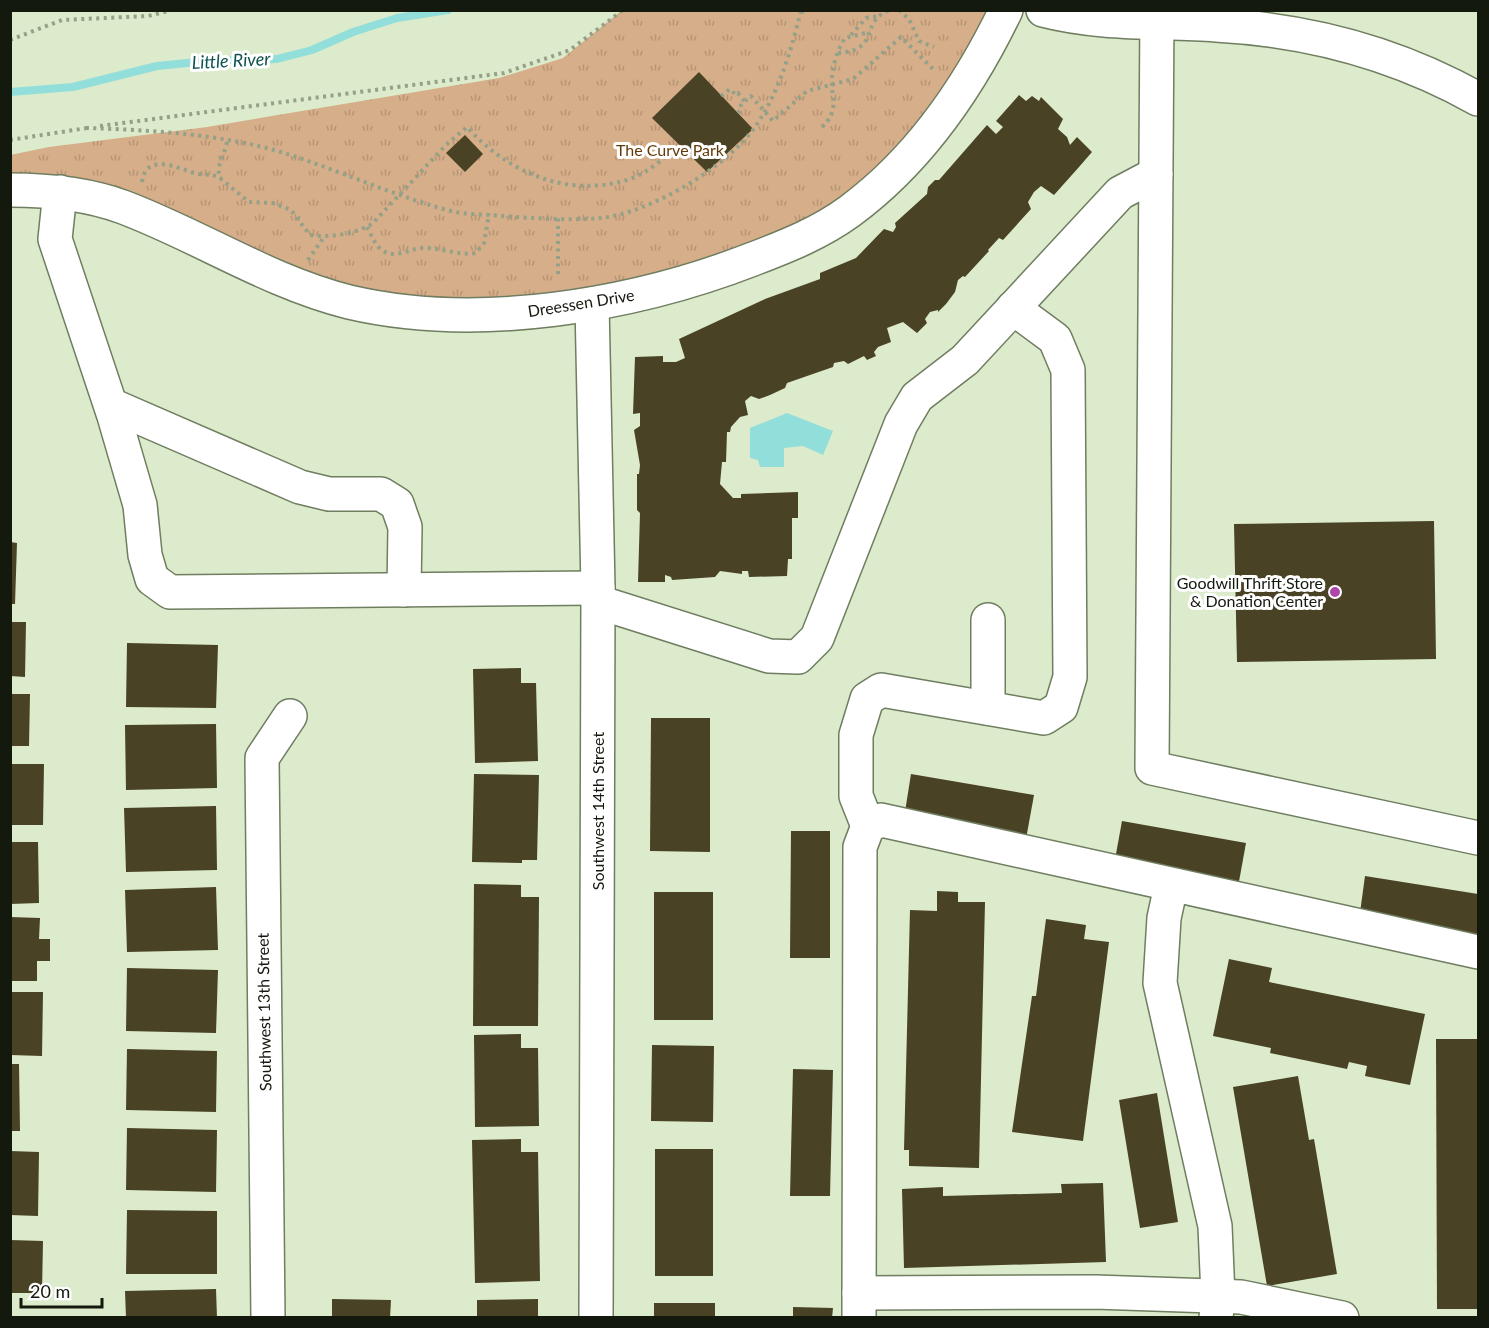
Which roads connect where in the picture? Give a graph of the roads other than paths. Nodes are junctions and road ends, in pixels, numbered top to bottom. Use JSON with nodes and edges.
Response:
{"nodes":[{"id":1,"x":1006,"y":10,"type":"edge"},
{"id":2,"x":1043,"y":10,"type":"edge"},
{"id":3,"x":1157,"y":18,"type":"edge"},
{"id":4,"x":1479,"y":99,"type":"edge"},
{"id":5,"x":1156,"y":174,"type":"junction"},
{"id":6,"x":10,"y":190,"type":"edge"},
{"id":7,"x":60,"y":192,"type":"junction"},
{"id":8,"x":592,"y":304,"type":"junction"},
{"id":9,"x":1013,"y":308,"type":"junction"},
{"id":10,"x":111,"y":405,"type":"junction"},
{"id":11,"x":404,"y":590,"type":"junction"},
{"id":12,"x":598,"y":596,"type":"junction"},
{"id":13,"x":988,"y":620,"type":"dead end"},
{"id":14,"x":988,"y":708,"type":"junction"},
{"id":15,"x":290,"y":716,"type":"dead end"},
{"id":16,"x":868,"y":826,"type":"junction"},
{"id":17,"x":1479,"y":838,"type":"edge"},
{"id":18,"x":1171,"y":886,"type":"junction"},
{"id":19,"x":1479,"y":952,"type":"edge"},
{"id":20,"x":859,"y":1305,"type":"edge"},
{"id":21,"x":1217,"y":1307,"type":"edge"},
{"id":22,"x":268,"y":1317,"type":"edge"},
{"id":23,"x":596,"y":1317,"type":"edge"},
{"id":24,"x":1342,"y":1317,"type":"edge"}],
"edges":[{"from":1,"to":8,"type":"street","name":"Dreessen Drive"},
{"from":2,"to":3,"type":"street"},
{"from":3,"to":4,"type":"street"},
{"from":3,"to":5,"type":"street"},
{"from":5,"to":9,"type":"street"},
{"from":5,"to":17,"type":"street"},
{"from":6,"to":7,"type":"street","name":"Dreessen Drive"},
{"from":7,"to":8,"type":"street","name":"Dreessen Drive"},
{"from":7,"to":10,"type":"street"},
{"from":8,"to":12,"type":"street","name":"Southwest 14th Street"},
{"from":9,"to":12,"type":"street"},
{"from":9,"to":14,"type":"street"},
{"from":10,"to":11,"type":"street"},
{"from":10,"to":11,"type":"street"},
{"from":11,"to":12,"type":"street"},
{"from":12,"to":23,"type":"street","name":"Southwest 14th Street"},
{"from":13,"to":14,"type":"street"},
{"from":14,"to":16,"type":"street"},
{"from":15,"to":22,"type":"street","name":"Southwest 13th Street"},
{"from":16,"to":18,"type":"street"},
{"from":16,"to":20,"type":"street"},
{"from":18,"to":19,"type":"street"},
{"from":18,"to":21,"type":"street"},
{"from":20,"to":21,"type":"street"},
{"from":21,"to":24,"type":"street"}]}
